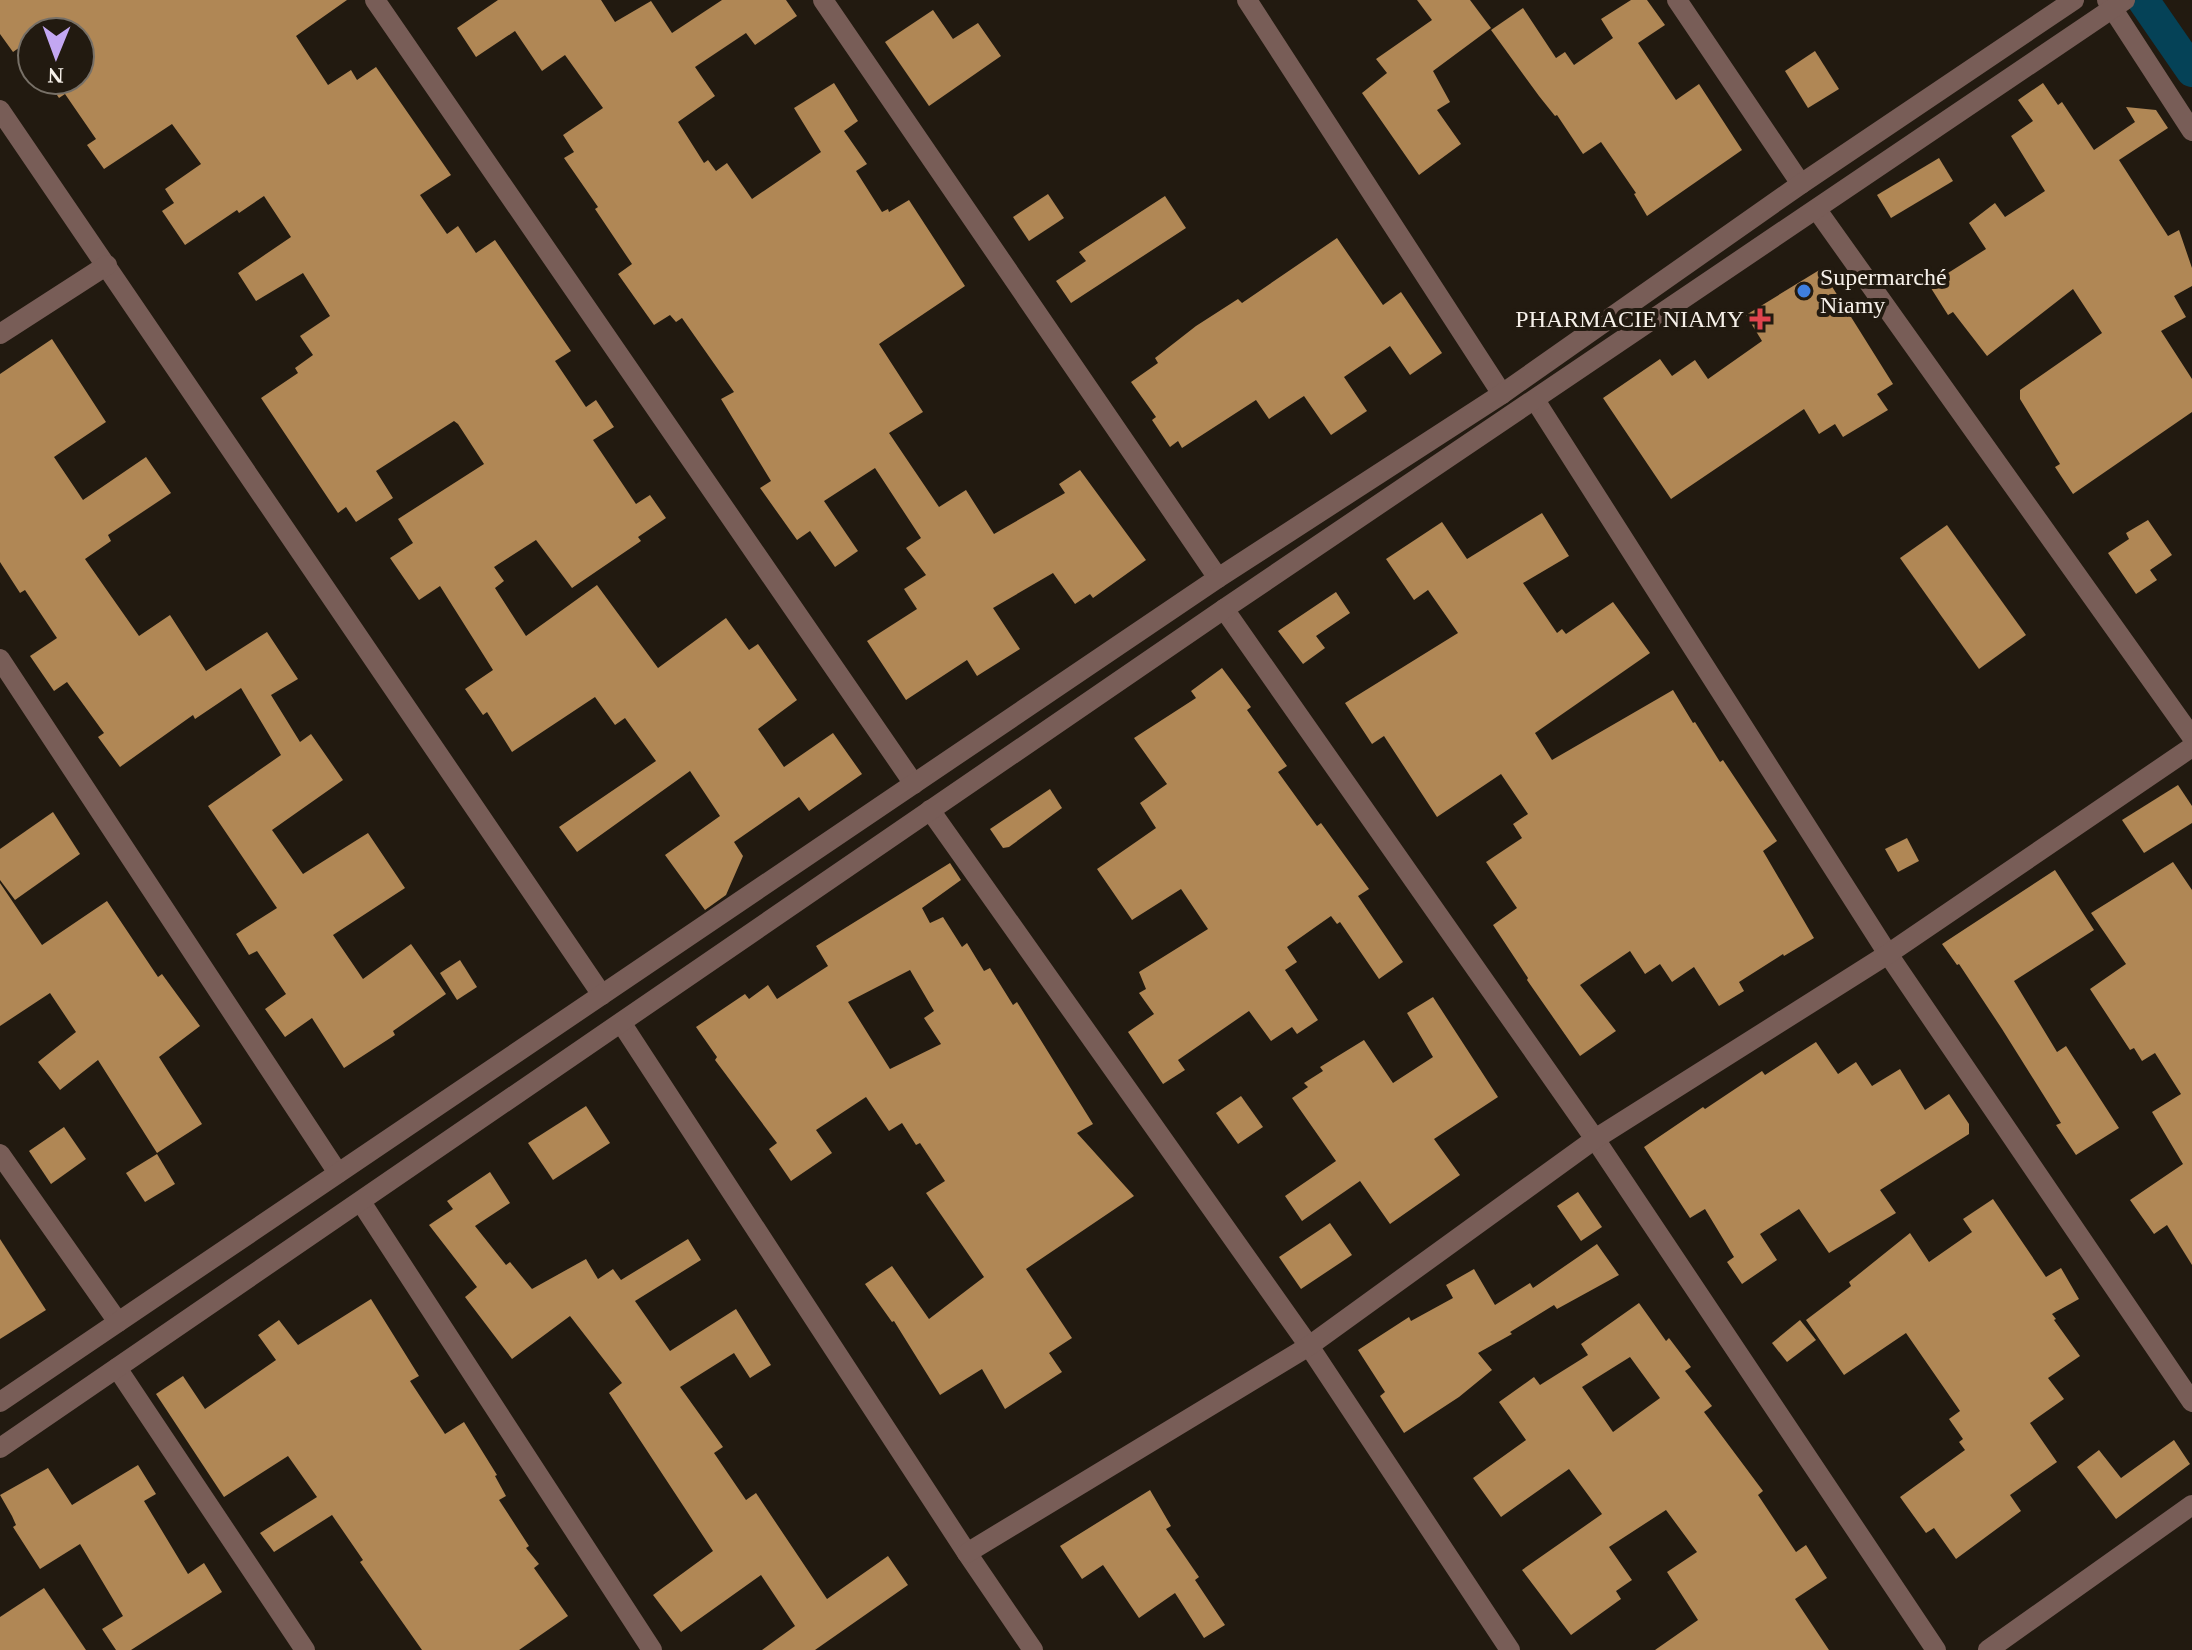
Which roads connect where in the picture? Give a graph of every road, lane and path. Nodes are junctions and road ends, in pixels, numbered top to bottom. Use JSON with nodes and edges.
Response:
{"nodes":[{"id":1,"x":375,"y":0,"type":"edge"},
{"id":2,"x":823,"y":0,"type":"edge"},
{"id":3,"x":1247,"y":0,"type":"edge"},
{"id":4,"x":1677,"y":0,"type":"edge"},
{"id":5,"x":2074,"y":0,"type":"edge"},
{"id":6,"x":2117,"y":2,"type":"edge"},
{"id":7,"x":0,"y":110,"type":"edge"},
{"id":8,"x":2192,"y":131,"type":"edge"},
{"id":9,"x":1801,"y":184,"type":"junction"},
{"id":10,"x":1817,"y":210,"type":"junction"},
{"id":11,"x":107,"y":265,"type":"junction"},
{"id":12,"x":0,"y":334,"type":"edge"},
{"id":13,"x":1502,"y":394,"type":"junction"},
{"id":14,"x":1535,"y":400,"type":"junction"},
{"id":15,"x":1218,"y":578,"type":"junction"},
{"id":16,"x":1224,"y":609,"type":"junction"},
{"id":17,"x":0,"y":659,"type":"edge"},
{"id":18,"x":2192,"y":737,"type":"edge"},
{"id":19,"x":2192,"y":747,"type":"edge"},
{"id":20,"x":914,"y":784,"type":"junction"},
{"id":21,"x":930,"y":810,"type":"junction"},
{"id":22,"x":1888,"y":954,"type":"junction"},
{"id":23,"x":602,"y":995,"type":"junction"},
{"id":24,"x":622,"y":1024,"type":"junction"},
{"id":25,"x":1595,"y":1139,"type":"junction"},
{"id":26,"x":0,"y":1154,"type":"edge"},
{"id":27,"x":338,"y":1173,"type":"junction"},
{"id":28,"x":361,"y":1202,"type":"junction"},
{"id":29,"x":118,"y":1322,"type":"junction"},
{"id":30,"x":1309,"y":1346,"type":"junction"},
{"id":31,"x":117,"y":1368,"type":"junction"},
{"id":32,"x":0,"y":1402,"type":"edge"},
{"id":33,"x":2192,"y":1402,"type":"edge"},
{"id":34,"x":0,"y":1448,"type":"edge"},
{"id":35,"x":2192,"y":1505,"type":"edge"},
{"id":36,"x":967,"y":1553,"type":"junction"},
{"id":37,"x":305,"y":1650,"type":"edge"},
{"id":38,"x":652,"y":1650,"type":"edge"},
{"id":39,"x":1033,"y":1650,"type":"edge"},
{"id":40,"x":1510,"y":1650,"type":"edge"},
{"id":41,"x":1936,"y":1650,"type":"edge"},
{"id":42,"x":1988,"y":1650,"type":"edge"}],
"edges":[{"from":1,"to":20,"type":"street"},
{"from":2,"to":15,"type":"street"},
{"from":3,"to":13,"type":"street"},
{"from":4,"to":9,"type":"street"},
{"from":5,"to":9,"type":"street"},
{"from":6,"to":8,"type":"street"},
{"from":6,"to":10,"type":"street"},
{"from":7,"to":11,"type":"street"},
{"from":9,"to":13,"type":"street"},
{"from":10,"to":14,"type":"street"},
{"from":10,"to":18,"type":"street"},
{"from":11,"to":12,"type":"street"},
{"from":11,"to":23,"type":"street"},
{"from":13,"to":15,"type":"street"},
{"from":14,"to":16,"type":"street"},
{"from":14,"to":22,"type":"street"},
{"from":15,"to":20,"type":"street"},
{"from":16,"to":21,"type":"street"},
{"from":16,"to":25,"type":"street"},
{"from":17,"to":27,"type":"street"},
{"from":19,"to":22,"type":"street"},
{"from":20,"to":23,"type":"street"},
{"from":21,"to":24,"type":"street"},
{"from":21,"to":30,"type":"street"},
{"from":22,"to":25,"type":"street"},
{"from":22,"to":33,"type":"street"},
{"from":23,"to":27,"type":"street"},
{"from":24,"to":28,"type":"street"},
{"from":24,"to":36,"type":"street"},
{"from":25,"to":30,"type":"street"},
{"from":25,"to":41,"type":"street"},
{"from":26,"to":29,"type":"street"},
{"from":27,"to":29,"type":"street"},
{"from":28,"to":31,"type":"street"},
{"from":28,"to":38,"type":"street"},
{"from":29,"to":32,"type":"street"},
{"from":30,"to":36,"type":"street"},
{"from":30,"to":40,"type":"street"},
{"from":31,"to":34,"type":"street"},
{"from":31,"to":37,"type":"street"},
{"from":35,"to":42,"type":"street"},
{"from":36,"to":39,"type":"street"}]}
